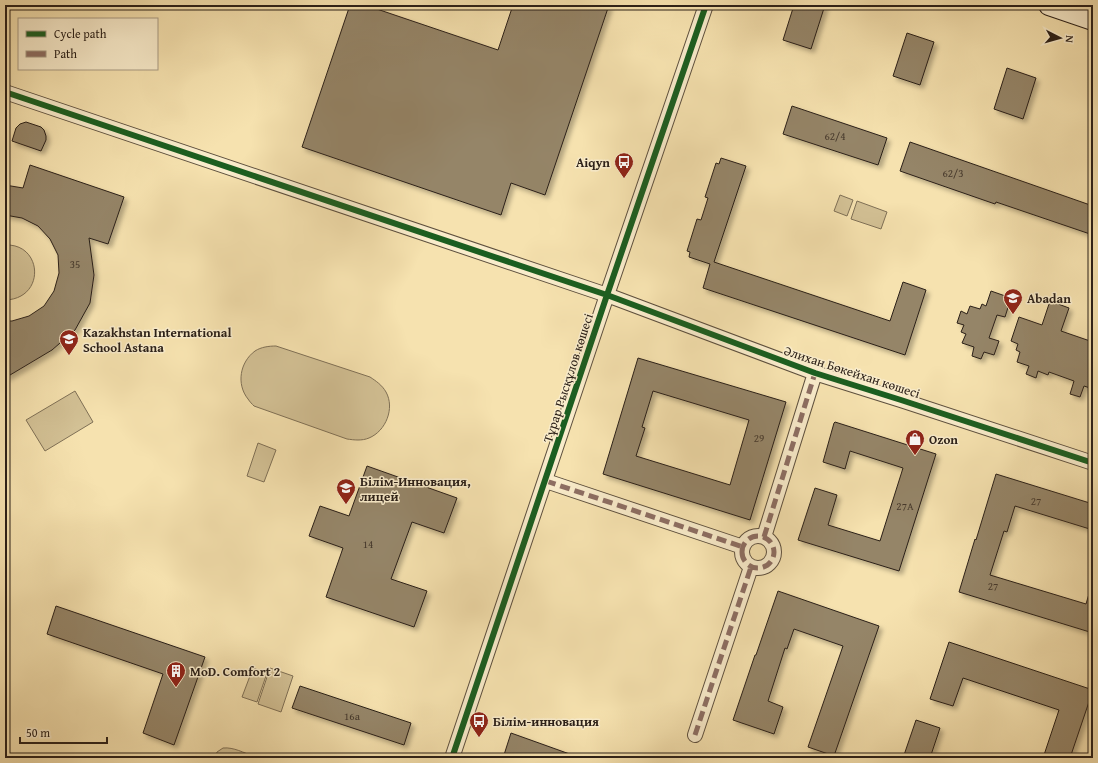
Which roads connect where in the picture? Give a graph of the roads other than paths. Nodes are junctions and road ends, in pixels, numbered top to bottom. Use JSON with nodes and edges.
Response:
{"nodes":[{"id":1,"x":706,"y":5,"type":"edge"},
{"id":2,"x":1049,"y":5,"type":"edge"},
{"id":3,"x":1093,"y":20,"type":"edge"},
{"id":4,"x":5,"y":92,"type":"edge"},
{"id":5,"x":607,"y":295,"type":"junction"},
{"id":6,"x":815,"y":373,"type":"junction"},
{"id":7,"x":1093,"y":463,"type":"edge"},
{"id":8,"x":546,"y":481,"type":"junction"},
{"id":9,"x":764,"y":537,"type":"junction"},
{"id":10,"x":743,"y":547,"type":"junction"},
{"id":11,"x":751,"y":567,"type":"junction"},
{"id":12,"x":695,"y":735,"type":"dead end"},
{"id":13,"x":452,"y":758,"type":"edge"}],
"edges":[{"from":1,"to":5,"type":"street","name":"Тұрар Рысқұлов көшесі"},
{"from":2,"to":3,"type":"main road"},
{"from":4,"to":5,"type":"street","name":"Әлихан Бөкейхан көшесі"},
{"from":5,"to":6,"type":"street","name":"Әлихан Бөкейхан көшесі"},
{"from":5,"to":8,"type":"street","name":"Тұрар Рысқұлов көшесі"},
{"from":6,"to":7,"type":"street","name":"Әлихан Бөкейхан көшесі"},
{"from":6,"to":9,"type":"street"},
{"from":8,"to":10,"type":"street"},
{"from":8,"to":13,"type":"street","name":"Тұрар Рысқұлов көшесі"},
{"from":9,"to":10,"type":"street"},
{"from":9,"to":11,"type":"street"},
{"from":10,"to":11,"type":"street"},
{"from":11,"to":12,"type":"street"}]}
